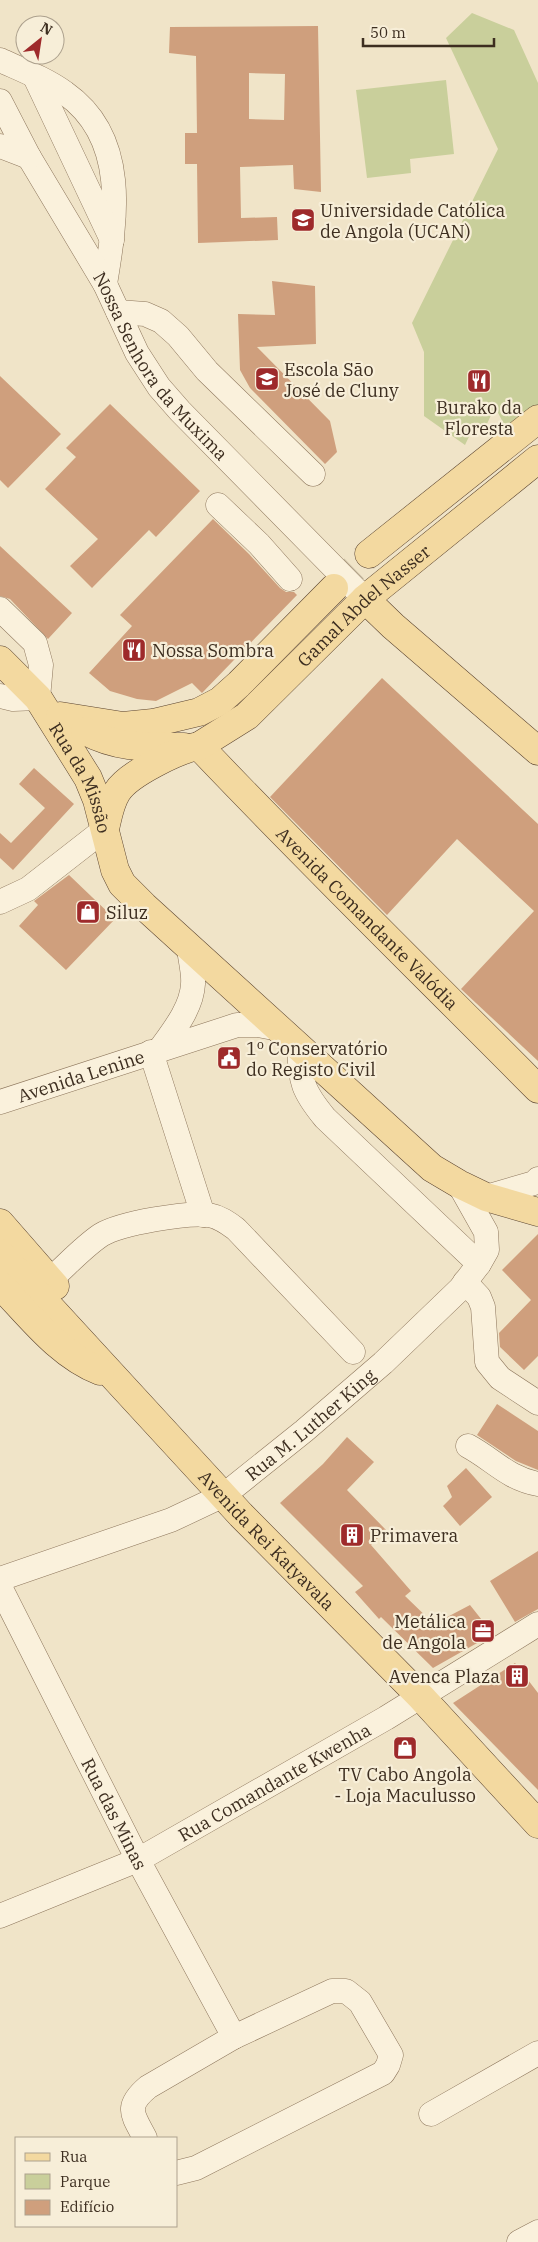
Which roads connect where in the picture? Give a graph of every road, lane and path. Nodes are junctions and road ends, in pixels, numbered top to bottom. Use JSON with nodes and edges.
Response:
{"nodes":[{"id":1,"x":0,"y":60,"type":"edge"},
{"id":2,"x":35,"y":77,"type":"junction"},
{"id":3,"x":0,"y":101,"type":"edge"},
{"id":4,"x":0,"y":146,"type":"edge"},
{"id":5,"x":30,"y":157,"type":"junction"},
{"id":6,"x":112,"y":241,"type":"junction"},
{"id":7,"x":105,"y":284,"type":"junction"},
{"id":8,"x":118,"y":312,"type":"junction"},
{"id":9,"x":538,"y":419,"type":"edge"},
{"id":10,"x":538,"y":459,"type":"edge"},
{"id":11,"x":538,"y":472,"type":"edge"},
{"id":12,"x":313,"y":474,"type":"dead end"},
{"id":13,"x":218,"y":505,"type":"dead end"},
{"id":14,"x":284,"y":517,"type":"junction"},
{"id":15,"x":259,"y":544,"type":"junction"},
{"id":16,"x":370,"y":554,"type":"tunnel mouth"},
{"id":17,"x":290,"y":578,"type":"dead end"},
{"id":18,"x":334,"y":588,"type":"tunnel mouth"},
{"id":19,"x":369,"y":603,"type":"junction"},
{"id":20,"x":0,"y":609,"type":"edge"},
{"id":21,"x":0,"y":660,"type":"edge"},
{"id":22,"x":0,"y":696,"type":"edge"},
{"id":23,"x":38,"y":698,"type":"junction"},
{"id":24,"x":60,"y":716,"type":"junction"},
{"id":25,"x":195,"y":747,"type":"junction"},
{"id":26,"x":538,"y":751,"type":"edge"},
{"id":27,"x":105,"y":829,"type":"junction"},
{"id":28,"x":0,"y":902,"type":"edge"},
{"id":29,"x":189,"y":948,"type":"junction"},
{"id":30,"x":279,"y":1029,"type":"junction"},
{"id":31,"x":299,"y":1047,"type":"junction"},
{"id":32,"x":156,"y":1050,"type":"junction"},
{"id":33,"x":538,"y":1089,"type":"edge"},
{"id":34,"x":0,"y":1102,"type":"edge"},
{"id":35,"x":538,"y":1179,"type":"edge"},
{"id":36,"x":459,"y":1184,"type":"junction"},
{"id":37,"x":486,"y":1197,"type":"junction"},
{"id":38,"x":538,"y":1212,"type":"edge"},
{"id":39,"x":203,"y":1215,"type":"junction"},
{"id":40,"x":0,"y":1222,"type":"edge"},
{"id":41,"x":0,"y":1254,"type":"edge"},
{"id":42,"x":472,"y":1273,"type":"junction"},
{"id":43,"x":50,"y":1280,"type":"junction"},
{"id":44,"x":0,"y":1285,"type":"edge"},
{"id":45,"x":353,"y":1352,"type":"dead end"},
{"id":46,"x":116,"y":1377,"type":"junction"},
{"id":47,"x":538,"y":1403,"type":"edge"},
{"id":48,"x":468,"y":1446,"type":"dead end"},
{"id":49,"x":538,"y":1484,"type":"edge"},
{"id":50,"x":224,"y":1495,"type":"junction"},
{"id":51,"x":0,"y":1579,"type":"edge"},
{"id":52,"x":0,"y":1587,"type":"edge"},
{"id":53,"x":538,"y":1624,"type":"edge"},
{"id":54,"x":421,"y":1697,"type":"junction"},
{"id":55,"x":538,"y":1824,"type":"edge"},
{"id":56,"x":138,"y":1860,"type":"junction"},
{"id":57,"x":0,"y":1916,"type":"edge"},
{"id":58,"x":234,"y":2037,"type":"junction"},
{"id":59,"x":538,"y":2053,"type":"edge"},
{"id":60,"x":431,"y":2114,"type":"dead end"},
{"id":61,"x":144,"y":2137,"type":"edge"},
{"id":62,"x":178,"y":2172,"type":"edge"},
{"id":63,"x":538,"y":2232,"type":"edge"},
{"id":64,"x":519,"y":2242,"type":"edge"}],
"edges":[{"from":1,"to":2,"type":"street"},
{"from":2,"to":6,"type":"street"},
{"from":2,"to":6,"type":"street"},
{"from":3,"to":5,"type":"street","name":"Nossa Senhora da Muxima"},
{"from":4,"to":5,"type":"street"},
{"from":5,"to":7,"type":"street","name":"Nossa Senhora da Muxima"},
{"from":6,"to":7,"type":"street"},
{"from":7,"to":8,"type":"street","name":"Nossa Senhora da Muxima"},
{"from":8,"to":12,"type":"street"},
{"from":8,"to":14,"type":"street","name":"Nossa Senhora da Muxima"},
{"from":9,"to":16,"type":"main road","name":"Gamal Abdel Nasser"},
{"from":10,"to":19,"type":"main road","name":"Gamal Abdel Nasser"},
{"from":11,"to":19,"type":"main road","name":"Gamal Abdel Nasser"},
{"from":13,"to":15,"type":"street"},
{"from":14,"to":15,"type":"street"},
{"from":14,"to":19,"type":"street","name":"Nossa Senhora da Muxima"},
{"from":15,"to":17,"type":"street"},
{"from":18,"to":24,"type":"main road","name":"Gamal Abdel Nasser"},
{"from":19,"to":25,"type":"main road","name":"Gamal Abdel Nasser"},
{"from":19,"to":26,"type":"main road"},
{"from":20,"to":23,"type":"street"},
{"from":21,"to":23,"type":"main road","name":"Rua da Missão"},
{"from":22,"to":23,"type":"street"},
{"from":23,"to":24,"type":"main road","name":"Gamal Abdel Nasser"},
{"from":23,"to":27,"type":"main road","name":"Rua da Missão"},
{"from":24,"to":25,"type":"main road","name":"Gamal Abdel Nasser"},
{"from":25,"to":27,"type":"main road","name":"Gamal Abdel Nasser"},
{"from":25,"to":33,"type":"main road","name":"Avenida Comandante Valódia"},
{"from":27,"to":28,"type":"street"},
{"from":27,"to":29,"type":"main road","name":"Rua da Missão"},
{"from":29,"to":30,"type":"main road"},
{"from":29,"to":32,"type":"street","name":"Avenida Lenine"},
{"from":30,"to":31,"type":"main road"},
{"from":30,"to":32,"type":"street","name":"Avenida Lenine"},
{"from":31,"to":36,"type":"main road"},
{"from":31,"to":42,"type":"street"},
{"from":32,"to":34,"type":"street","name":"Avenida Lenine"},
{"from":32,"to":39,"type":"street"},
{"from":35,"to":37,"type":"street"},
{"from":36,"to":37,"type":"main road"},
{"from":36,"to":42,"type":"street","name":"Rua M. Luther King"},
{"from":37,"to":38,"type":"main road"},
{"from":39,"to":43,"type":"street"},
{"from":39,"to":45,"type":"street"},
{"from":40,"to":43,"type":"main road"},
{"from":41,"to":46,"type":"main road","name":"Avenida Rei Katyavala"},
{"from":42,"to":47,"type":"street"},
{"from":42,"to":50,"type":"street","name":"Rua M. Luther King"},
{"from":43,"to":46,"type":"main road"},
{"from":44,"to":46,"type":"main road"},
{"from":46,"to":50,"type":"main road","name":"Avenida Rei Katyavala"},
{"from":48,"to":49,"type":"street"},
{"from":50,"to":51,"type":"street","name":"Rua M. Luther King"},
{"from":50,"to":54,"type":"main road","name":"Avenida Rei Katyavala"},
{"from":52,"to":56,"type":"street","name":"Rua das Minas"},
{"from":53,"to":54,"type":"street","name":"Rua Comandante Kwenha"},
{"from":54,"to":55,"type":"main road","name":"Avenida Rei Katyavala"},
{"from":54,"to":56,"type":"street","name":"Rua Comandante Kwenha"},
{"from":56,"to":57,"type":"street","name":"Rua Comandante Kwenha"},
{"from":56,"to":58,"type":"street","name":"Rua das Minas"},
{"from":58,"to":61,"type":"street"},
{"from":58,"to":62,"type":"street"},
{"from":59,"to":60,"type":"street"},
{"from":63,"to":64,"type":"street"}]}
